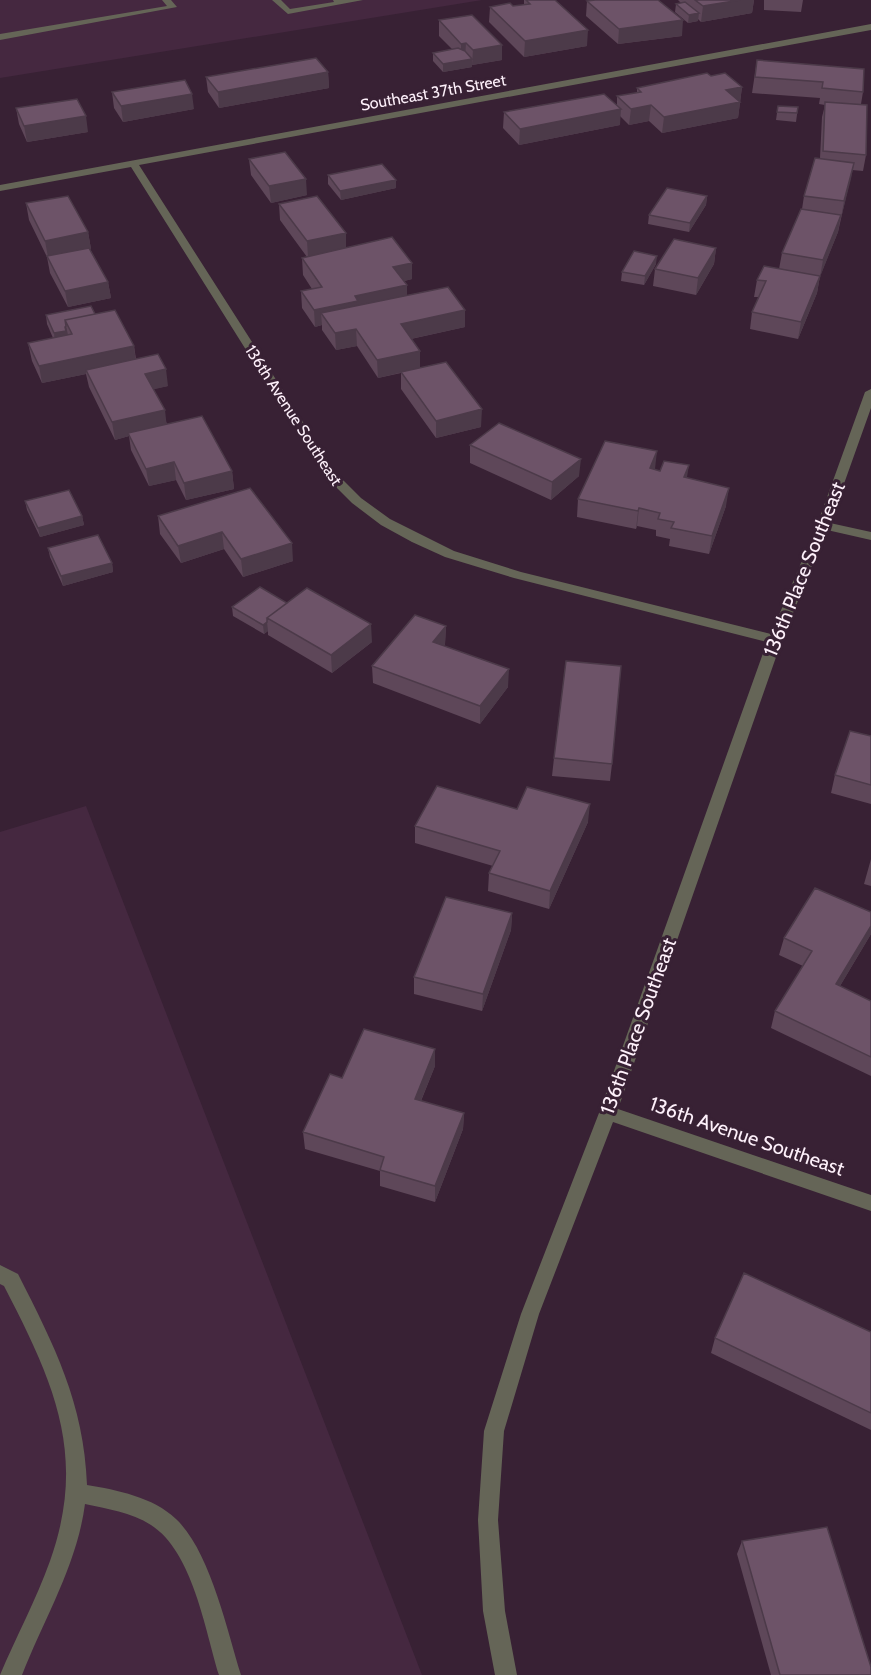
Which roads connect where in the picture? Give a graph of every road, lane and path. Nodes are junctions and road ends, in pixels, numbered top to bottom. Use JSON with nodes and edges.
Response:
{"nodes":[{"id":1,"x":166,"y":0,"type":"edge"},
{"id":2,"x":276,"y":0,"type":"edge"},
{"id":3,"x":359,"y":0,"type":"edge"},
{"id":4,"x":339,"y":1,"type":"edge"},
{"id":5,"x":871,"y":27,"type":"edge"},
{"id":6,"x":0,"y":36,"type":"edge"},
{"id":7,"x":133,"y":163,"type":"junction"},
{"id":8,"x":0,"y":188,"type":"edge"},
{"id":9,"x":871,"y":392,"type":"edge"},
{"id":10,"x":823,"y":525,"type":"junction"},
{"id":11,"x":871,"y":536,"type":"edge"},
{"id":12,"x":775,"y":640,"type":"junction"},
{"id":13,"x":608,"y":1113,"type":"junction"},
{"id":14,"x":871,"y":1203,"type":"edge"},
{"id":15,"x":0,"y":1274,"type":"edge"},
{"id":16,"x":78,"y":1492,"type":"junction"},
{"id":17,"x":11,"y":1675,"type":"edge"},
{"id":18,"x":230,"y":1675,"type":"edge"},
{"id":19,"x":506,"y":1675,"type":"edge"}],
"edges":[{"from":1,"to":6,"type":"street"},
{"from":2,"to":4,"type":"street"},
{"from":3,"to":4,"type":"street"},
{"from":5,"to":7,"type":"street","name":"Southeast 37th Street"},
{"from":7,"to":8,"type":"street","name":"Southeast 37th Street"},
{"from":7,"to":12,"type":"street","name":"136th Avenue Southeast"},
{"from":9,"to":10,"type":"street","name":"136th Place Southeast"},
{"from":10,"to":11,"type":"street"},
{"from":10,"to":12,"type":"street","name":"136th Place Southeast"},
{"from":12,"to":13,"type":"street","name":"136th Place Southeast"},
{"from":13,"to":14,"type":"street","name":"136th Avenue Southeast"},
{"from":13,"to":19,"type":"street","name":"136th Place Southeast"},
{"from":15,"to":16,"type":"street"},
{"from":16,"to":17,"type":"street"},
{"from":16,"to":18,"type":"street"}]}
